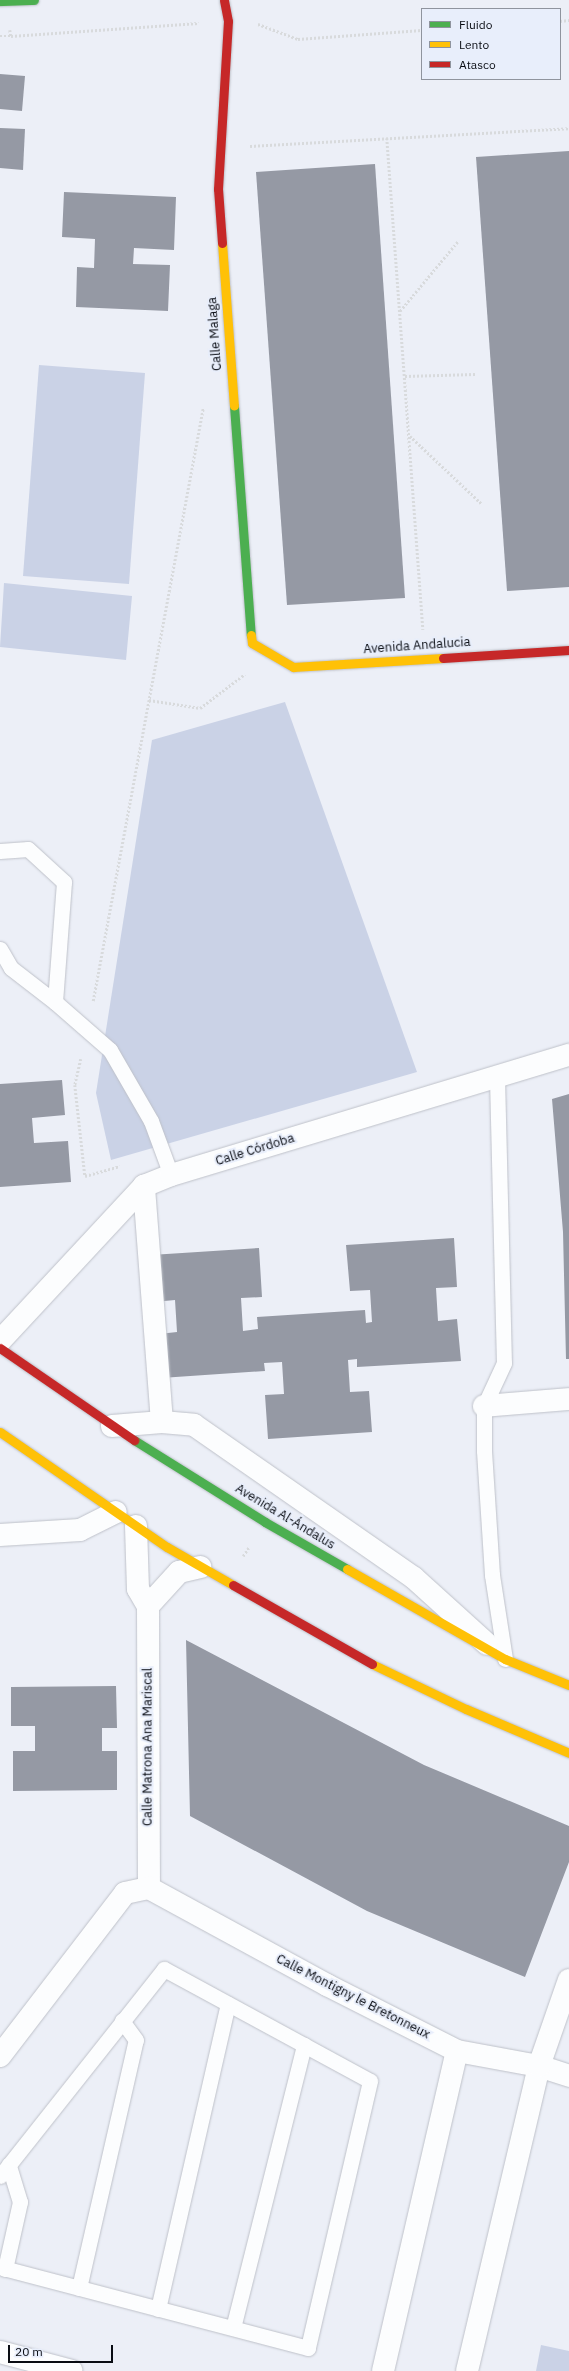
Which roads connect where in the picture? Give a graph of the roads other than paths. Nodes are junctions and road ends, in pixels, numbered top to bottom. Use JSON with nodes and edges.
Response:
{"nodes":[{"id":1,"x":34,"y":0,"type":"edge"},
{"id":2,"x":224,"y":0,"type":"edge"},
{"id":3,"x":0,"y":1,"type":"edge"},
{"id":4,"x":569,"y":650,"type":"edge"},
{"id":5,"x":271,"y":654,"type":"joint"},
{"id":6,"x":0,"y":851,"type":"edge"},
{"id":7,"x":0,"y":949,"type":"edge"},
{"id":8,"x":55,"y":1002,"type":"junction"},
{"id":9,"x":569,"y":1055,"type":"edge"},
{"id":10,"x":497,"y":1078,"type":"junction"},
{"id":11,"x":171,"y":1175,"type":"junction"},
{"id":12,"x":144,"y":1186,"type":"junction"},
{"id":13,"x":0,"y":1341,"type":"edge"},
{"id":14,"x":0,"y":1348,"type":"edge"},
{"id":15,"x":569,"y":1399,"type":"edge"},
{"id":16,"x":484,"y":1406,"type":"junction"},
{"id":17,"x":162,"y":1422,"type":"junction"},
{"id":18,"x":112,"y":1426,"type":"junction"},
{"id":19,"x":0,"y":1432,"type":"edge"},
{"id":20,"x":116,"y":1512,"type":"junction"},
{"id":21,"x":136,"y":1526,"type":"junction"},
{"id":22,"x":0,"y":1535,"type":"edge"},
{"id":23,"x":200,"y":1567,"type":"junction"},
{"id":24,"x":148,"y":1606,"type":"junction"},
{"id":25,"x":505,"y":1659,"type":"junction"},
{"id":26,"x":569,"y":1685,"type":"edge"},
{"id":27,"x":569,"y":1753,"type":"edge"},
{"id":28,"x":149,"y":1888,"type":"junction"},
{"id":29,"x":569,"y":1980,"type":"edge"},
{"id":30,"x":228,"y":2004,"type":"junction"},
{"id":31,"x":122,"y":2021,"type":"junction"},
{"id":32,"x":304,"y":2045,"type":"junction"},
{"id":33,"x":457,"y":2051,"type":"junction"},
{"id":34,"x":0,"y":2056,"type":"edge"},
{"id":35,"x":539,"y":2066,"type":"junction"},
{"id":36,"x":569,"y":2076,"type":"edge"},
{"id":37,"x":4,"y":2171,"type":"edge"},
{"id":38,"x":3,"y":2268,"type":"edge"},
{"id":39,"x":79,"y":2288,"type":"junction"},
{"id":40,"x":158,"y":2309,"type":"junction"},
{"id":41,"x":233,"y":2328,"type":"junction"},
{"id":42,"x":0,"y":2352,"type":"edge"},
{"id":43,"x":72,"y":2371,"type":"edge"},
{"id":44,"x":383,"y":2371,"type":"edge"},
{"id":45,"x":466,"y":2371,"type":"edge"}],
"edges":[{"from":1,"to":3,"type":"street"},
{"from":2,"to":5,"type":"street","name":"Calle Malaga"},
{"from":4,"to":5,"type":"street","name":"Avenida Andalucia"},
{"from":6,"to":8,"type":"lane"},
{"from":7,"to":8,"type":"lane"},
{"from":8,"to":11,"type":"lane"},
{"from":9,"to":10,"type":"street","name":"Calle Córdoba"},
{"from":10,"to":11,"type":"street","name":"Calle Córdoba"},
{"from":10,"to":16,"type":"lane"},
{"from":11,"to":12,"type":"street","name":"Calle Córdoba"},
{"from":12,"to":13,"type":"street","name":"Calle Córdoba"},
{"from":12,"to":17,"type":"street"},
{"from":14,"to":18,"type":"street","name":"Avenida Al-Ándalus"},
{"from":15,"to":16,"type":"street"},
{"from":16,"to":25,"type":"lane"},
{"from":17,"to":18,"type":"street"},
{"from":17,"to":25,"type":"street"},
{"from":18,"to":25,"type":"street","name":"Avenida Al-Ándalus"},
{"from":19,"to":20,"type":"street"},
{"from":20,"to":21,"type":"street"},
{"from":20,"to":22,"type":"street"},
{"from":21,"to":23,"type":"street"},
{"from":21,"to":24,"type":"street"},
{"from":23,"to":24,"type":"street"},
{"from":23,"to":27,"type":"street"},
{"from":24,"to":28,"type":"street","name":"Calle Matrona Ana Mariscal"},
{"from":25,"to":26,"type":"street","name":"Avenida Al-Ándalus"},
{"from":28,"to":33,"type":"street","name":"Calle Montigny le Bretonneux"},
{"from":28,"to":34,"type":"street"},
{"from":29,"to":35,"type":"street"},
{"from":30,"to":31,"type":"lane"},
{"from":30,"to":32,"type":"lane"},
{"from":30,"to":40,"type":"lane"},
{"from":31,"to":37,"type":"lane"},
{"from":31,"to":39,"type":"lane"},
{"from":32,"to":41,"type":"lane"},
{"from":32,"to":41,"type":"lane"},
{"from":33,"to":35,"type":"street","name":"Calle Montigny le Bretonneux"},
{"from":33,"to":44,"type":"street"},
{"from":35,"to":36,"type":"street","name":"Calle Montigny le Bretonneux"},
{"from":35,"to":45,"type":"street"},
{"from":37,"to":38,"type":"lane"},
{"from":38,"to":39,"type":"lane"},
{"from":39,"to":40,"type":"lane"},
{"from":40,"to":41,"type":"lane"},
{"from":42,"to":43,"type":"street"}]}
